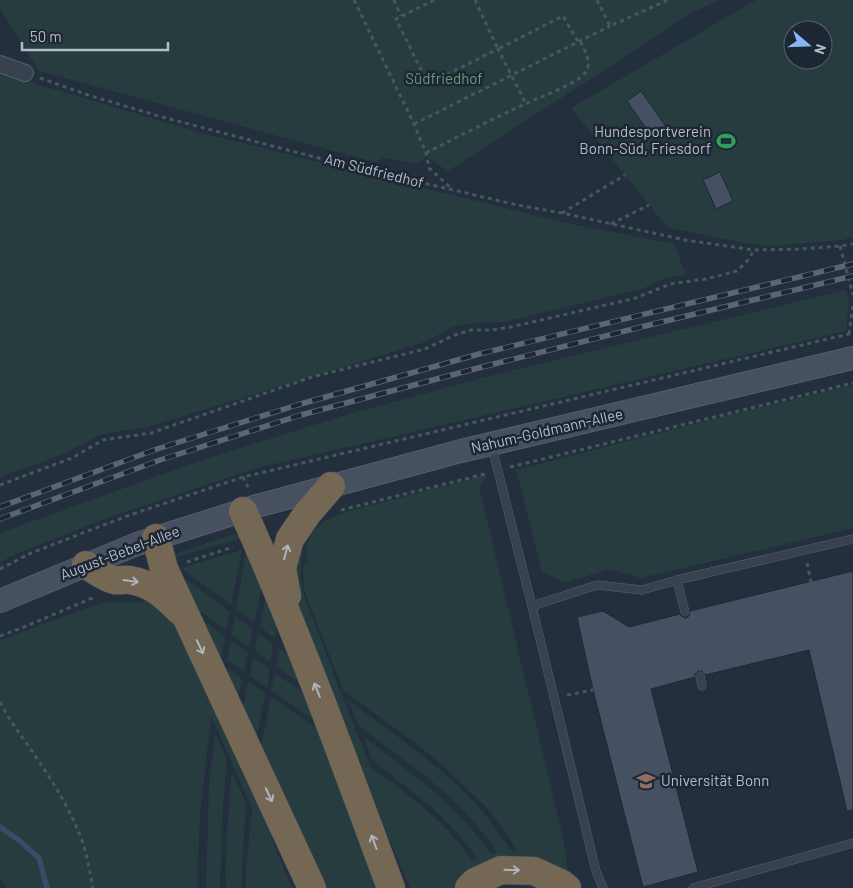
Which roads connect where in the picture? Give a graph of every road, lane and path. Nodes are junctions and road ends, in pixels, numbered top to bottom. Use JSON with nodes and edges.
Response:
{"nodes":[{"id":1,"x":354,"y":0,"type":"edge"},
{"id":2,"x":394,"y":0,"type":"edge"},
{"id":3,"x":434,"y":0,"type":"edge"},
{"id":4,"x":475,"y":0,"type":"edge"},
{"id":5,"x":597,"y":0,"type":"edge"},
{"id":6,"x":668,"y":0,"type":"edge"},
{"id":7,"x":401,"y":16,"type":"junction"},
{"id":8,"x":610,"y":26,"type":"junction"},
{"id":9,"x":579,"y":42,"type":"junction"},
{"id":10,"x":498,"y":49,"type":"junction"},
{"id":11,"x":0,"y":64,"type":"edge"},
{"id":12,"x":25,"y":73,"type":"joint"},
{"id":13,"x":511,"y":75,"type":"junction"},
{"id":14,"x":526,"y":104,"type":"junction"},
{"id":15,"x":414,"y":124,"type":"junction"},
{"id":16,"x":426,"y":153,"type":"junction"},
{"id":17,"x":625,"y":175,"type":"dead end"},
{"id":18,"x":453,"y":190,"type":"junction"},
{"id":19,"x":649,"y":205,"type":"dead end"},
{"id":20,"x":562,"y":213,"type":"junction"},
{"id":21,"x":610,"y":224,"type":"junction"},
{"id":22,"x":853,"y":244,"type":"edge"},
{"id":23,"x":840,"y":246,"type":"junction"},
{"id":24,"x":754,"y":250,"type":"junction"},
{"id":25,"x":853,"y":294,"type":"edge"},
{"id":26,"x":853,"y":304,"type":"edge"},
{"id":27,"x":851,"y":333,"type":"edge"},
{"id":28,"x":853,"y":358,"type":"edge"},
{"id":29,"x":853,"y":383,"type":"edge"},
{"id":30,"x":491,"y":444,"type":"junction"},
{"id":31,"x":498,"y":470,"type":"junction"},
{"id":32,"x":0,"y":485,"type":"edge"},
{"id":33,"x":335,"y":498,"type":"junction"},
{"id":34,"x":243,"y":510,"type":"junction"},
{"id":35,"x":156,"y":538,"type":"junction"},
{"id":36,"x":853,"y":539,"type":"edge"},
{"id":37,"x":804,"y":550,"type":"junction"},
{"id":38,"x":86,"y":565,"type":"junction"},
{"id":39,"x":0,"y":569,"type":"edge"},
{"id":40,"x":677,"y":580,"type":"junction"},
{"id":41,"x":811,"y":582,"type":"dead end"},
{"id":42,"x":0,"y":601,"type":"edge"},
{"id":43,"x":532,"y":606,"type":"junction"},
{"id":44,"x":685,"y":612,"type":"dead end"},
{"id":45,"x":187,"y":618,"type":"junction"},
{"id":46,"x":294,"y":634,"type":"junction"},
{"id":47,"x":700,"y":676,"type":"dead end"},
{"id":48,"x":702,"y":686,"type":"dead end"},
{"id":49,"x":593,"y":690,"type":"dead end"},
{"id":50,"x":580,"y":693,"type":"dead end"},
{"id":51,"x":0,"y":702,"type":"edge"},
{"id":52,"x":853,"y":842,"type":"edge"},
{"id":53,"x":92,"y":888,"type":"edge"},
{"id":54,"x":312,"y":888,"type":"edge"},
{"id":55,"x":391,"y":888,"type":"edge"},
{"id":56,"x":469,"y":888,"type":"edge"},
{"id":57,"x":566,"y":888,"type":"edge"},
{"id":58,"x":604,"y":888,"type":"edge"},
{"id":59,"x":693,"y":888,"type":"edge"}],
"edges":[{"from":1,"to":15,"type":"path"},
{"from":2,"to":7,"type":"path"},
{"from":3,"to":7,"type":"path"},
{"from":4,"to":10,"type":"path"},
{"from":5,"to":8,"type":"path"},
{"from":6,"to":8,"type":"path"},
{"from":7,"to":10,"type":"path"},
{"from":8,"to":9,"type":"path"},
{"from":9,"to":10,"type":"path"},
{"from":9,"to":13,"type":"path"},
{"from":9,"to":14,"type":"path"},
{"from":10,"to":13,"type":"path"},
{"from":11,"to":12,"type":"street"},
{"from":12,"to":18,"type":"path","name":"Am Südfriedhof"},
{"from":13,"to":14,"type":"path"},
{"from":13,"to":15,"type":"path"},
{"from":14,"to":16,"type":"path"},
{"from":15,"to":16,"type":"path"},
{"from":16,"to":18,"type":"path"},
{"from":17,"to":20,"type":"path"},
{"from":18,"to":20,"type":"path","name":"Am Südfriedhof"},
{"from":19,"to":21,"type":"path"},
{"from":20,"to":21,"type":"path","name":"Am Südfriedhof"},
{"from":21,"to":24,"type":"path","name":"Am Südfriedhof"},
{"from":22,"to":23,"type":"path","name":"Am Südfriedhof"},
{"from":23,"to":24,"type":"path","name":"Am Südfriedhof"},
{"from":23,"to":25,"type":"path"},
{"from":24,"to":32,"type":"path"},
{"from":26,"to":27,"type":"path"},
{"from":27,"to":39,"type":"path"},
{"from":28,"to":30,"type":"main road","name":"Nahum-Goldmann-Allee"},
{"from":29,"to":31,"type":"path"},
{"from":30,"to":31,"type":"lane"},
{"from":30,"to":33,"type":"main road","name":"Nahum-Goldmann-Allee"},
{"from":31,"to":33,"type":"path"},
{"from":31,"to":43,"type":"lane"},
{"from":33,"to":34,"type":"main road","name":"Nahum-Goldmann-Allee"},
{"from":46,"to":33,"type":"highway","one_way":true},
{"from":34,"to":35,"type":"main road","name":"August-Bebel-Allee"},
{"from":34,"to":46,"type":"highway"},
{"from":35,"to":38,"type":"main road","name":"August-Bebel-Allee"},
{"from":35,"to":45,"type":"highway"},
{"from":36,"to":37,"type":"lane"},
{"from":37,"to":40,"type":"lane"},
{"from":37,"to":41,"type":"path"},
{"from":38,"to":42,"type":"main road","name":"August-Bebel-Allee"},
{"from":38,"to":45,"type":"highway","one_way":true},
{"from":40,"to":43,"type":"lane"},
{"from":40,"to":44,"type":"lane"},
{"from":43,"to":58,"type":"lane"},
{"from":45,"to":54,"type":"highway","one_way":true},
{"from":55,"to":46,"type":"highway","one_way":true},
{"from":47,"to":48,"type":"lane"},
{"from":49,"to":50,"type":"path"},
{"from":51,"to":53,"type":"path"},
{"from":52,"to":59,"type":"lane"},
{"from":56,"to":57,"type":"highway","one_way":true}]}
